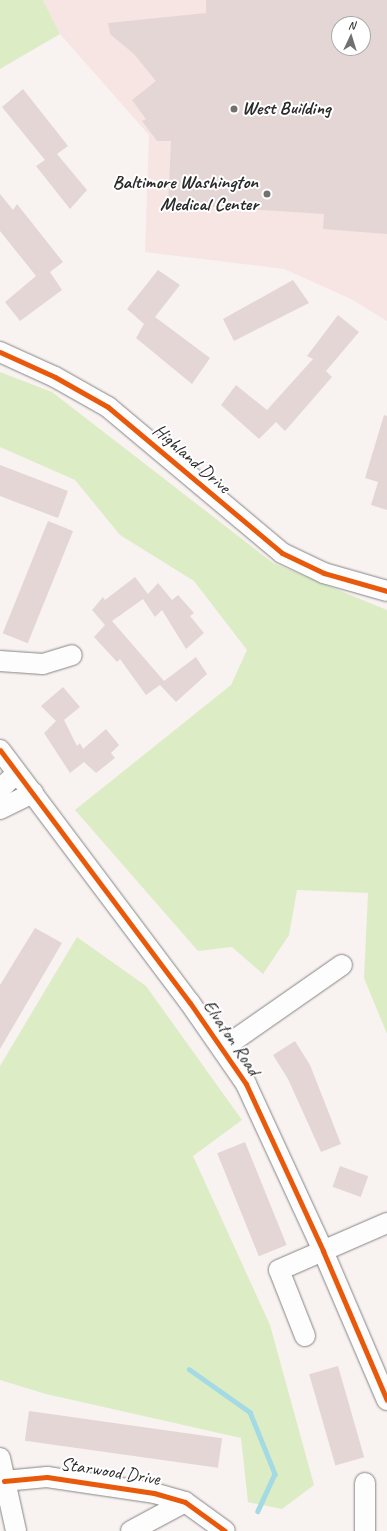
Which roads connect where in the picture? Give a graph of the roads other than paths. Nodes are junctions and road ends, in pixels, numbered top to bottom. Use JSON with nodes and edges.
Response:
{"nodes":[{"id":1,"x":0,"y":352,"type":"edge"},
{"id":2,"x":387,"y":591,"type":"edge"},
{"id":3,"x":72,"y":655,"type":"dead end"},
{"id":4,"x":0,"y":661,"type":"edge"},
{"id":5,"x":0,"y":750,"type":"edge"},
{"id":6,"x":17,"y":772,"type":"junction"},
{"id":7,"x":0,"y":789,"type":"edge"},
{"id":8,"x":33,"y":793,"type":"junction"},
{"id":9,"x":0,"y":809,"type":"edge"},
{"id":10,"x":342,"y":965,"type":"dead end"},
{"id":11,"x":223,"y":1048,"type":"junction"},
{"id":12,"x":387,"y":1223,"type":"edge"},
{"id":13,"x":323,"y":1251,"type":"junction"},
{"id":14,"x":305,"y":1336,"type":"dead end"},
{"id":15,"x":387,"y":1400,"type":"edge"},
{"id":16,"x":0,"y":1458,"type":"edge"},
{"id":17,"x":4,"y":1481,"type":"junction"},
{"id":18,"x":365,"y":1483,"type":"dead end"},
{"id":19,"x":185,"y":1502,"type":"junction"},
{"id":20,"x":16,"y":1531,"type":"edge"},
{"id":21,"x":131,"y":1531,"type":"edge"},
{"id":22,"x":225,"y":1531,"type":"edge"},
{"id":23,"x":365,"y":1531,"type":"edge"}],
"edges":[{"from":1,"to":2,"type":"street","name":"Highland Drive"},
{"from":3,"to":4,"type":"street"},
{"from":5,"to":6,"type":"street","name":"Elvaton Road"},
{"from":6,"to":7,"type":"street"},
{"from":6,"to":8,"type":"street","name":"Elvaton Road"},
{"from":8,"to":9,"type":"street"},
{"from":8,"to":11,"type":"street","name":"Elvaton Road"},
{"from":10,"to":11,"type":"street"},
{"from":11,"to":13,"type":"street","name":"Elvaton Road"},
{"from":12,"to":13,"type":"street"},
{"from":13,"to":14,"type":"street"},
{"from":13,"to":15,"type":"street","name":"Elvaton Road"},
{"from":16,"to":17,"type":"street"},
{"from":17,"to":19,"type":"street","name":"Starwood Drive"},
{"from":17,"to":20,"type":"street"},
{"from":18,"to":23,"type":"street"},
{"from":19,"to":21,"type":"street","name":"Starwood Drive"},
{"from":19,"to":22,"type":"street","name":"Starwood Drive"}]}
